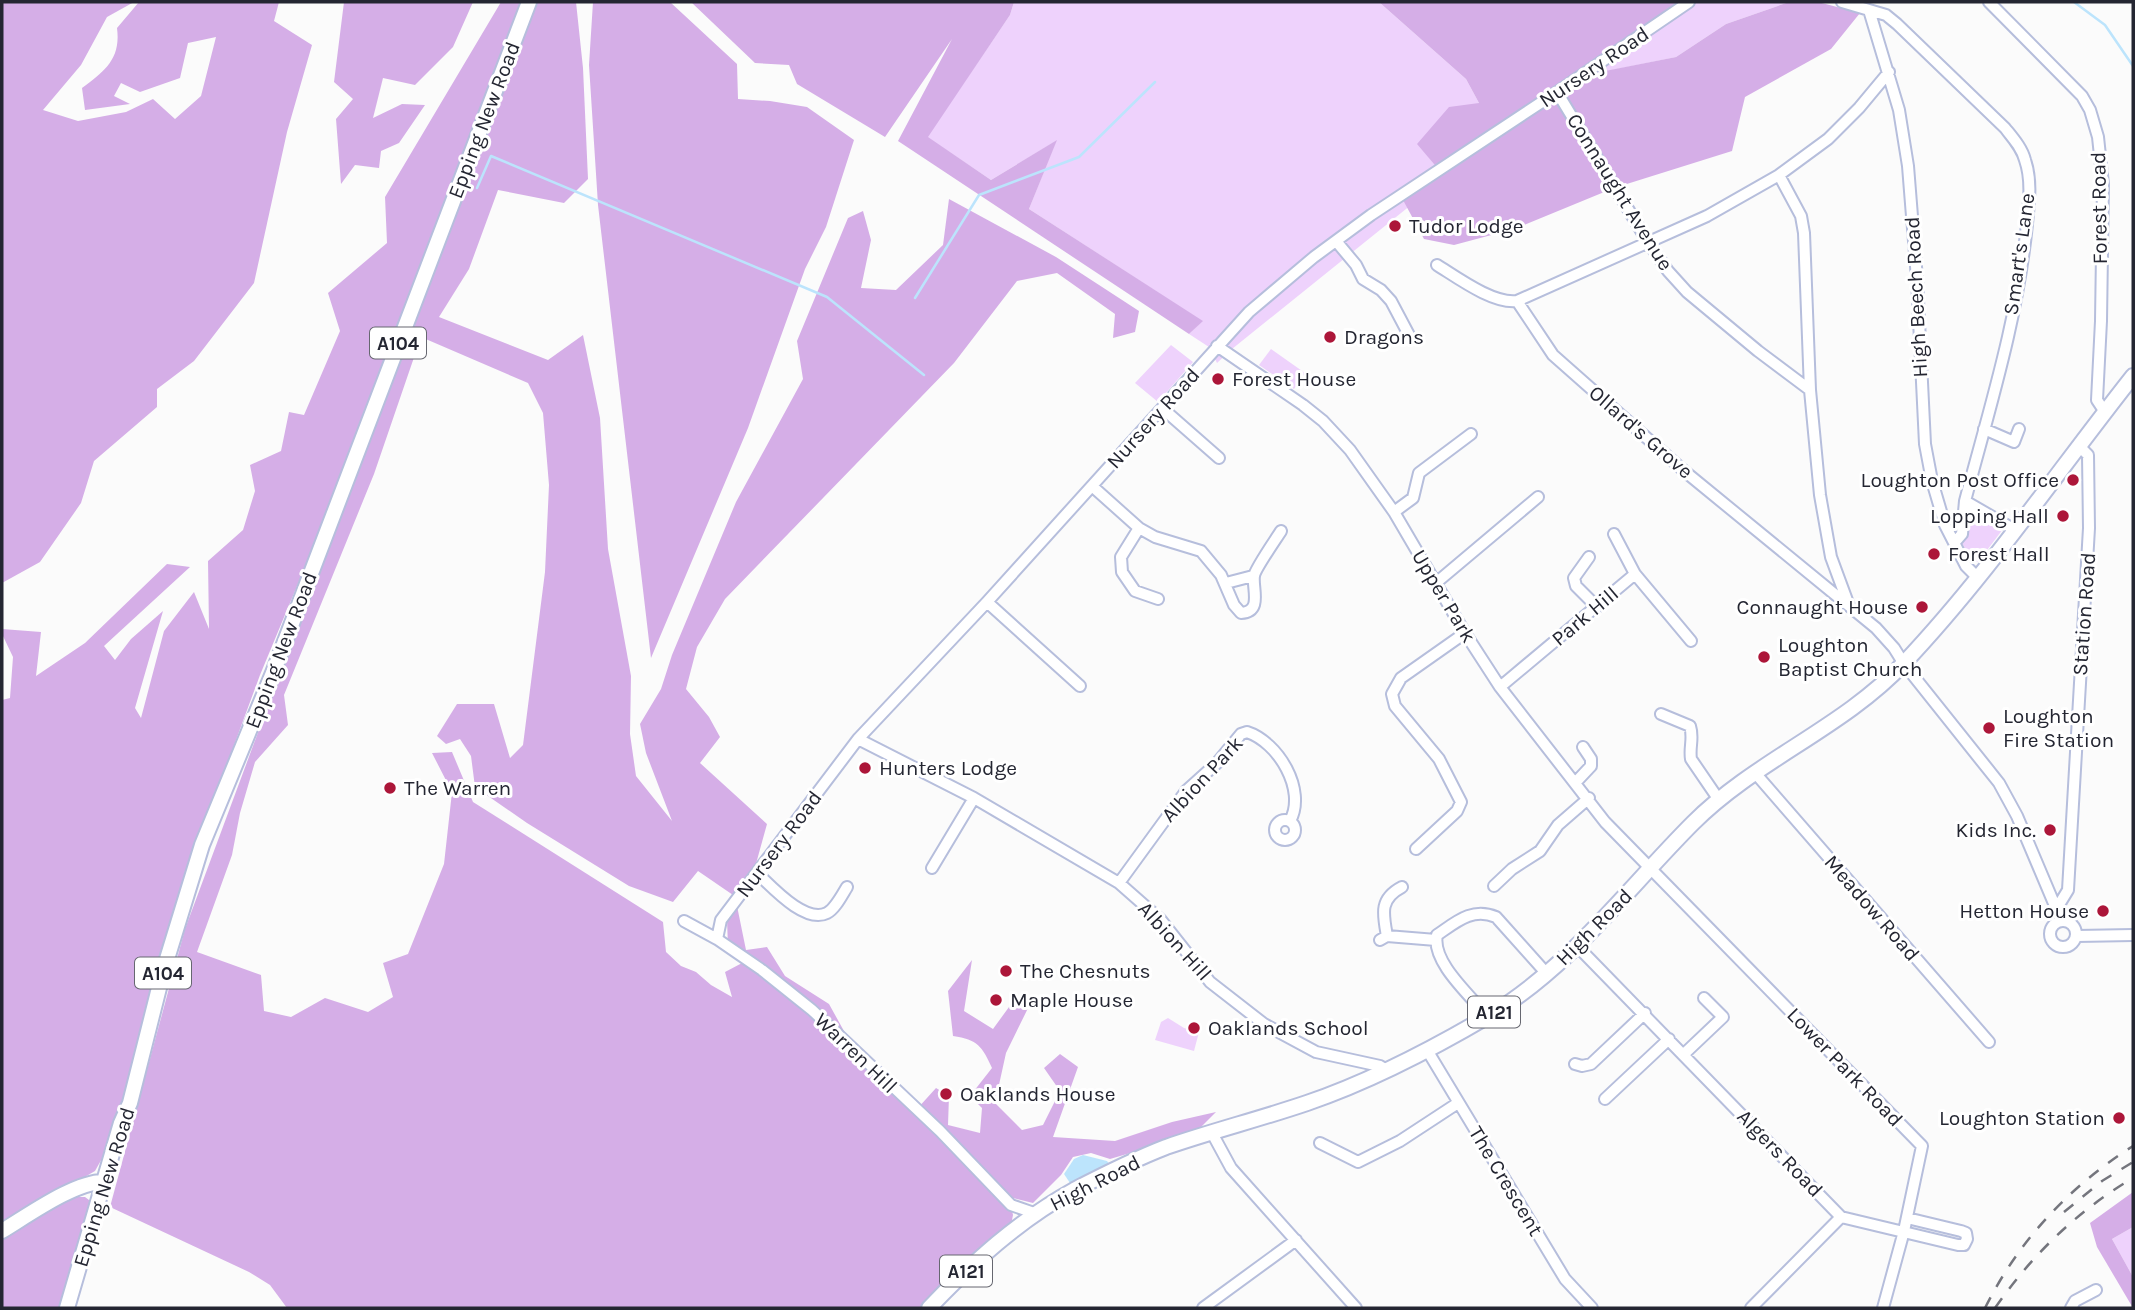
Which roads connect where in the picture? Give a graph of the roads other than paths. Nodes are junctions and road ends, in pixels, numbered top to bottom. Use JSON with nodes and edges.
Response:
{"nodes":[{"id":1,"x":529,"y":2,"type":"edge"},
{"id":2,"x":1689,"y":2,"type":"edge"},
{"id":3,"x":1842,"y":2,"type":"edge"},
{"id":4,"x":1989,"y":2,"type":"edge"},
{"id":5,"x":1869,"y":10,"type":"junction"},
{"id":6,"x":1889,"y":72,"type":"junction"},
{"id":7,"x":1557,"y":92,"type":"junction"},
{"id":8,"x":1779,"y":175,"type":"junction"},
{"id":9,"x":1336,"y":241,"type":"junction"},
{"id":10,"x":1648,"y":242,"type":"junction"},
{"id":11,"x":1437,"y":265,"type":"dead end"},
{"id":12,"x":1517,"y":301,"type":"junction"},
{"id":13,"x":1409,"y":335,"type":"dead end"},
{"id":14,"x":1217,"y":346,"type":"junction"},
{"id":15,"x":2133,"y":376,"type":"edge"},
{"id":16,"x":1810,"y":390,"type":"junction"},
{"id":17,"x":1162,"y":408,"type":"junction"},
{"id":18,"x":2105,"y":412,"type":"junction"},
{"id":19,"x":1984,"y":429,"type":"junction"},
{"id":20,"x":2019,"y":429,"type":"dead end"},
{"id":21,"x":1471,"y":433,"type":"dead end"},
{"id":22,"x":2079,"y":446,"type":"junction"},
{"id":23,"x":1219,"y":458,"type":"dead end"},
{"id":24,"x":1092,"y":486,"type":"junction"},
{"id":25,"x":1531,"y":498,"type":"dead end"},
{"id":26,"x":1965,"y":501,"type":"junction"},
{"id":27,"x":1394,"y":512,"type":"junction"},
{"id":28,"x":1139,"y":528,"type":"junction"},
{"id":29,"x":2015,"y":530,"type":"junction"},
{"id":30,"x":1281,"y":531,"type":"dead end"},
{"id":31,"x":1614,"y":534,"type":"dead end"},
{"id":32,"x":1955,"y":542,"type":"junction"},
{"id":33,"x":1589,"y":557,"type":"dead end"},
{"id":34,"x":1635,"y":574,"type":"junction"},
{"id":35,"x":1253,"y":576,"type":"junction"},
{"id":36,"x":1977,"y":578,"type":"junction"},
{"id":37,"x":1437,"y":582,"type":"junction"},
{"id":38,"x":1226,"y":583,"type":"junction"},
{"id":39,"x":1158,"y":599,"type":"dead end"},
{"id":40,"x":987,"y":602,"type":"junction"},
{"id":41,"x":1849,"y":606,"type":"junction"},
{"id":42,"x":1597,"y":607,"type":"junction"},
{"id":43,"x":1465,"y":633,"type":"junction"},
{"id":44,"x":1691,"y":641,"type":"dead end"},
{"id":45,"x":1904,"y":664,"type":"junction"},
{"id":46,"x":1080,"y":686,"type":"dead end"},
{"id":47,"x":1500,"y":687,"type":"junction"},
{"id":48,"x":1661,"y":714,"type":"dead end"},
{"id":49,"x":858,"y":739,"type":"junction"},
{"id":50,"x":1583,"y":747,"type":"dead end"},
{"id":51,"x":1756,"y":774,"type":"junction"},
{"id":52,"x":1575,"y":783,"type":"junction"},
{"id":53,"x":974,"y":798,"type":"junction"},
{"id":54,"x":1588,"y":798,"type":"junction"},
{"id":55,"x":1719,"y":800,"type":"junction"},
{"id":56,"x":1290,"y":821,"type":"dead end"},
{"id":57,"x":1416,"y":849,"type":"dead end"},
{"id":58,"x":932,"y":868,"type":"dead end"},
{"id":59,"x":1651,"y":868,"type":"junction"},
{"id":60,"x":757,"y":873,"type":"junction"},
{"id":61,"x":1119,"y":883,"type":"junction"},
{"id":62,"x":1494,"y":886,"type":"dead end"},
{"id":63,"x":847,"y":887,"type":"dead end"},
{"id":64,"x":1402,"y":887,"type":"dead end"},
{"id":65,"x":2057,"y":908,"type":"junction"},
{"id":66,"x":2061,"y":920,"type":"junction"},
{"id":67,"x":684,"y":921,"type":"dead end"},
{"id":68,"x":2133,"y":935,"type":"edge"},
{"id":69,"x":2077,"y":936,"type":"junction"},
{"id":70,"x":717,"y":939,"type":"junction"},
{"id":71,"x":1436,"y":940,"type":"junction"},
{"id":72,"x":1577,"y":946,"type":"junction"},
{"id":73,"x":1547,"y":974,"type":"junction"},
{"id":74,"x":1704,"y":998,"type":"dead end"},
{"id":75,"x":1645,"y":1013,"type":"junction"},
{"id":76,"x":1487,"y":1017,"type":"junction"},
{"id":77,"x":1669,"y":1039,"type":"junction"},
{"id":78,"x":1989,"y":1042,"type":"dead end"},
{"id":79,"x":1427,"y":1050,"type":"junction"},
{"id":80,"x":1684,"y":1054,"type":"junction"},
{"id":81,"x":1575,"y":1064,"type":"dead end"},
{"id":82,"x":1385,"y":1069,"type":"junction"},
{"id":83,"x":1605,"y":1100,"type":"dead end"},
{"id":84,"x":1458,"y":1103,"type":"junction"},
{"id":85,"x":1212,"y":1133,"type":"junction"},
{"id":86,"x":1320,"y":1143,"type":"dead end"},
{"id":87,"x":105,"y":1182,"type":"junction"},
{"id":88,"x":1012,"y":1205,"type":"junction"},
{"id":89,"x":1037,"y":1213,"type":"junction"},
{"id":90,"x":1841,"y":1217,"type":"junction"},
{"id":91,"x":1907,"y":1218,"type":"junction"},
{"id":92,"x":1019,"y":1225,"type":"junction"},
{"id":93,"x":2,"y":1231,"type":"edge"},
{"id":94,"x":1904,"y":1231,"type":"junction"},
{"id":95,"x":1296,"y":1240,"type":"junction"},
{"id":96,"x":2096,"y":1290,"type":"dead end"},
{"id":97,"x":67,"y":1308,"type":"edge"},
{"id":98,"x":929,"y":1308,"type":"edge"},
{"id":99,"x":1203,"y":1308,"type":"edge"},
{"id":100,"x":1356,"y":1308,"type":"edge"},
{"id":101,"x":1592,"y":1308,"type":"edge"},
{"id":102,"x":1751,"y":1308,"type":"edge"},
{"id":103,"x":1884,"y":1308,"type":"edge"},
{"id":104,"x":2071,"y":1308,"type":"edge"}],
"edges":[{"from":1,"to":87,"type":"main road","name":"Epping New Road","number":"A104"},
{"from":2,"to":7,"type":"street","name":"Nursery Road"},
{"from":3,"to":5,"type":"street"},
{"from":4,"to":18,"type":"street","name":"Forest Road"},
{"from":5,"to":6,"type":"street","name":"High Beech Road"},
{"from":5,"to":19,"type":"street","name":"Smart's Lane"},
{"from":6,"to":8,"type":"street"},
{"from":6,"to":32,"type":"street","name":"High Beech Road"},
{"from":7,"to":9,"type":"street","name":"Nursery Road"},
{"from":7,"to":10,"type":"street","name":"Connaught Avenue"},
{"from":8,"to":10,"type":"street"},
{"from":8,"to":16,"type":"street"},
{"from":9,"to":13,"type":"street"},
{"from":9,"to":14,"type":"street","name":"Nursery Road"},
{"from":10,"to":12,"type":"street"},
{"from":10,"to":16,"type":"street","name":"Connaught Avenue"},
{"from":11,"to":12,"type":"street"},
{"from":12,"to":41,"type":"street","name":"Ollard's Grove"},
{"from":14,"to":17,"type":"street","name":"Nursery Road"},
{"from":14,"to":27,"type":"street","name":"Upper Park"},
{"from":15,"to":18,"type":"main road","name":"High Road","number":"A121"},
{"from":16,"to":41,"type":"street"},
{"from":17,"to":23,"type":"street"},
{"from":17,"to":24,"type":"street","name":"Nursery Road"},
{"from":18,"to":22,"type":"main road","name":"High Road","number":"A121"},
{"from":19,"to":20,"type":"street"},
{"from":19,"to":26,"type":"street","name":"Smart's Lane"},
{"from":21,"to":27,"type":"street"},
{"from":22,"to":29,"type":"main road","name":"High Road","number":"A121"},
{"from":22,"to":65,"type":"street","name":"Station Road"},
{"from":24,"to":28,"type":"street"},
{"from":24,"to":40,"type":"street","name":"Nursery Road"},
{"from":25,"to":37,"type":"street"},
{"from":26,"to":29,"type":"street"},
{"from":26,"to":32,"type":"street","name":"Smart's Lane"},
{"from":27,"to":37,"type":"street","name":"Upper Park"},
{"from":28,"to":38,"type":"street"},
{"from":28,"to":39,"type":"street"},
{"from":29,"to":36,"type":"main road","name":"High Road","number":"A121"},
{"from":30,"to":35,"type":"street"},
{"from":31,"to":34,"type":"street"},
{"from":32,"to":36,"type":"street","name":"High Beech Road"},
{"from":33,"to":42,"type":"street"},
{"from":34,"to":42,"type":"street","name":"Park Hill"},
{"from":34,"to":44,"type":"street","name":"Park Hill"},
{"from":35,"to":38,"type":"street"},
{"from":35,"to":38,"type":"street"},
{"from":36,"to":45,"type":"main road","name":"High Road","number":"A121"},
{"from":37,"to":43,"type":"street","name":"Upper Park"},
{"from":40,"to":46,"type":"street"},
{"from":40,"to":49,"type":"street","name":"Nursery Road"},
{"from":41,"to":45,"type":"street"},
{"from":42,"to":47,"type":"street","name":"Park Hill"},
{"from":43,"to":47,"type":"street","name":"Upper Park"},
{"from":43,"to":57,"type":"street"},
{"from":45,"to":51,"type":"main road","name":"High Road","number":"A121"},
{"from":45,"to":65,"type":"street"},
{"from":47,"to":52,"type":"street","name":"Upper Park"},
{"from":48,"to":55,"type":"street"},
{"from":49,"to":53,"type":"street","name":"Albion Hill"},
{"from":49,"to":60,"type":"street","name":"Nursery Road"},
{"from":50,"to":52,"type":"street"},
{"from":51,"to":55,"type":"main road","name":"High Road","number":"A121"},
{"from":51,"to":78,"type":"street","name":"Meadow Road"},
{"from":52,"to":54,"type":"street","name":"Upper Park"},
{"from":53,"to":58,"type":"street"},
{"from":53,"to":61,"type":"street","name":"Albion Hill"},
{"from":54,"to":59,"type":"street","name":"Upper Park"},
{"from":54,"to":62,"type":"street"},
{"from":55,"to":59,"type":"main road","name":"High Road","number":"A121"},
{"from":56,"to":61,"type":"street","name":"Albion Park"},
{"from":59,"to":72,"type":"main road","name":"High Road","number":"A121"},
{"from":59,"to":91,"type":"street","name":"Lower Park Road"},
{"from":60,"to":63,"type":"street"},
{"from":60,"to":70,"type":"street","name":"Nursery Road"},
{"from":61,"to":82,"type":"street","name":"Albion Hill"},
{"from":64,"to":71,"type":"street"},
{"from":65,"to":66,"type":"street"},
{"from":66,"to":69,"type":"street"},
{"from":66,"to":69,"type":"street"},
{"from":67,"to":70,"type":"street","name":"Warren Hill"},
{"from":68,"to":69,"type":"street"},
{"from":70,"to":88,"type":"street","name":"Warren Hill"},
{"from":71,"to":73,"type":"street"},
{"from":71,"to":76,"type":"street"},
{"from":72,"to":73,"type":"main road","name":"High Road","number":"A121"},
{"from":72,"to":75,"type":"street","name":"Algers Road"},
{"from":73,"to":76,"type":"main road","name":"High Road","number":"A121"},
{"from":74,"to":80,"type":"street"},
{"from":75,"to":77,"type":"street","name":"Algers Road"},
{"from":75,"to":81,"type":"street"},
{"from":76,"to":79,"type":"main road","name":"High Road","number":"A121"},
{"from":77,"to":80,"type":"street","name":"Algers Road"},
{"from":77,"to":83,"type":"street"},
{"from":79,"to":82,"type":"main road","name":"High Road","number":"A121"},
{"from":79,"to":84,"type":"street","name":"The Crescent"},
{"from":80,"to":90,"type":"street","name":"Algers Road"},
{"from":82,"to":85,"type":"main road","name":"High Road","number":"A121"},
{"from":84,"to":86,"type":"street"},
{"from":84,"to":101,"type":"street","name":"The Crescent"},
{"from":85,"to":89,"type":"main road","name":"High Road","number":"A121"},
{"from":85,"to":95,"type":"street"},
{"from":87,"to":93,"type":"main road"},
{"from":87,"to":97,"type":"main road","name":"Epping New Road","number":"A104"},
{"from":88,"to":89,"type":"street","name":"Warren Hill"},
{"from":88,"to":92,"type":"street","name":"Warren Hill"},
{"from":89,"to":92,"type":"main road","name":"High Road","number":"A121"},
{"from":90,"to":94,"type":"street"},
{"from":90,"to":102,"type":"street"},
{"from":91,"to":94,"type":"street","name":"Lower Park Road"},
{"from":91,"to":94,"type":"street"},
{"from":92,"to":98,"type":"main road","name":"High Road","number":"A121"},
{"from":94,"to":103,"type":"street","name":"Lower Park Road"},
{"from":95,"to":99,"type":"street"},
{"from":95,"to":100,"type":"street"},
{"from":96,"to":104,"type":"street"}]}
